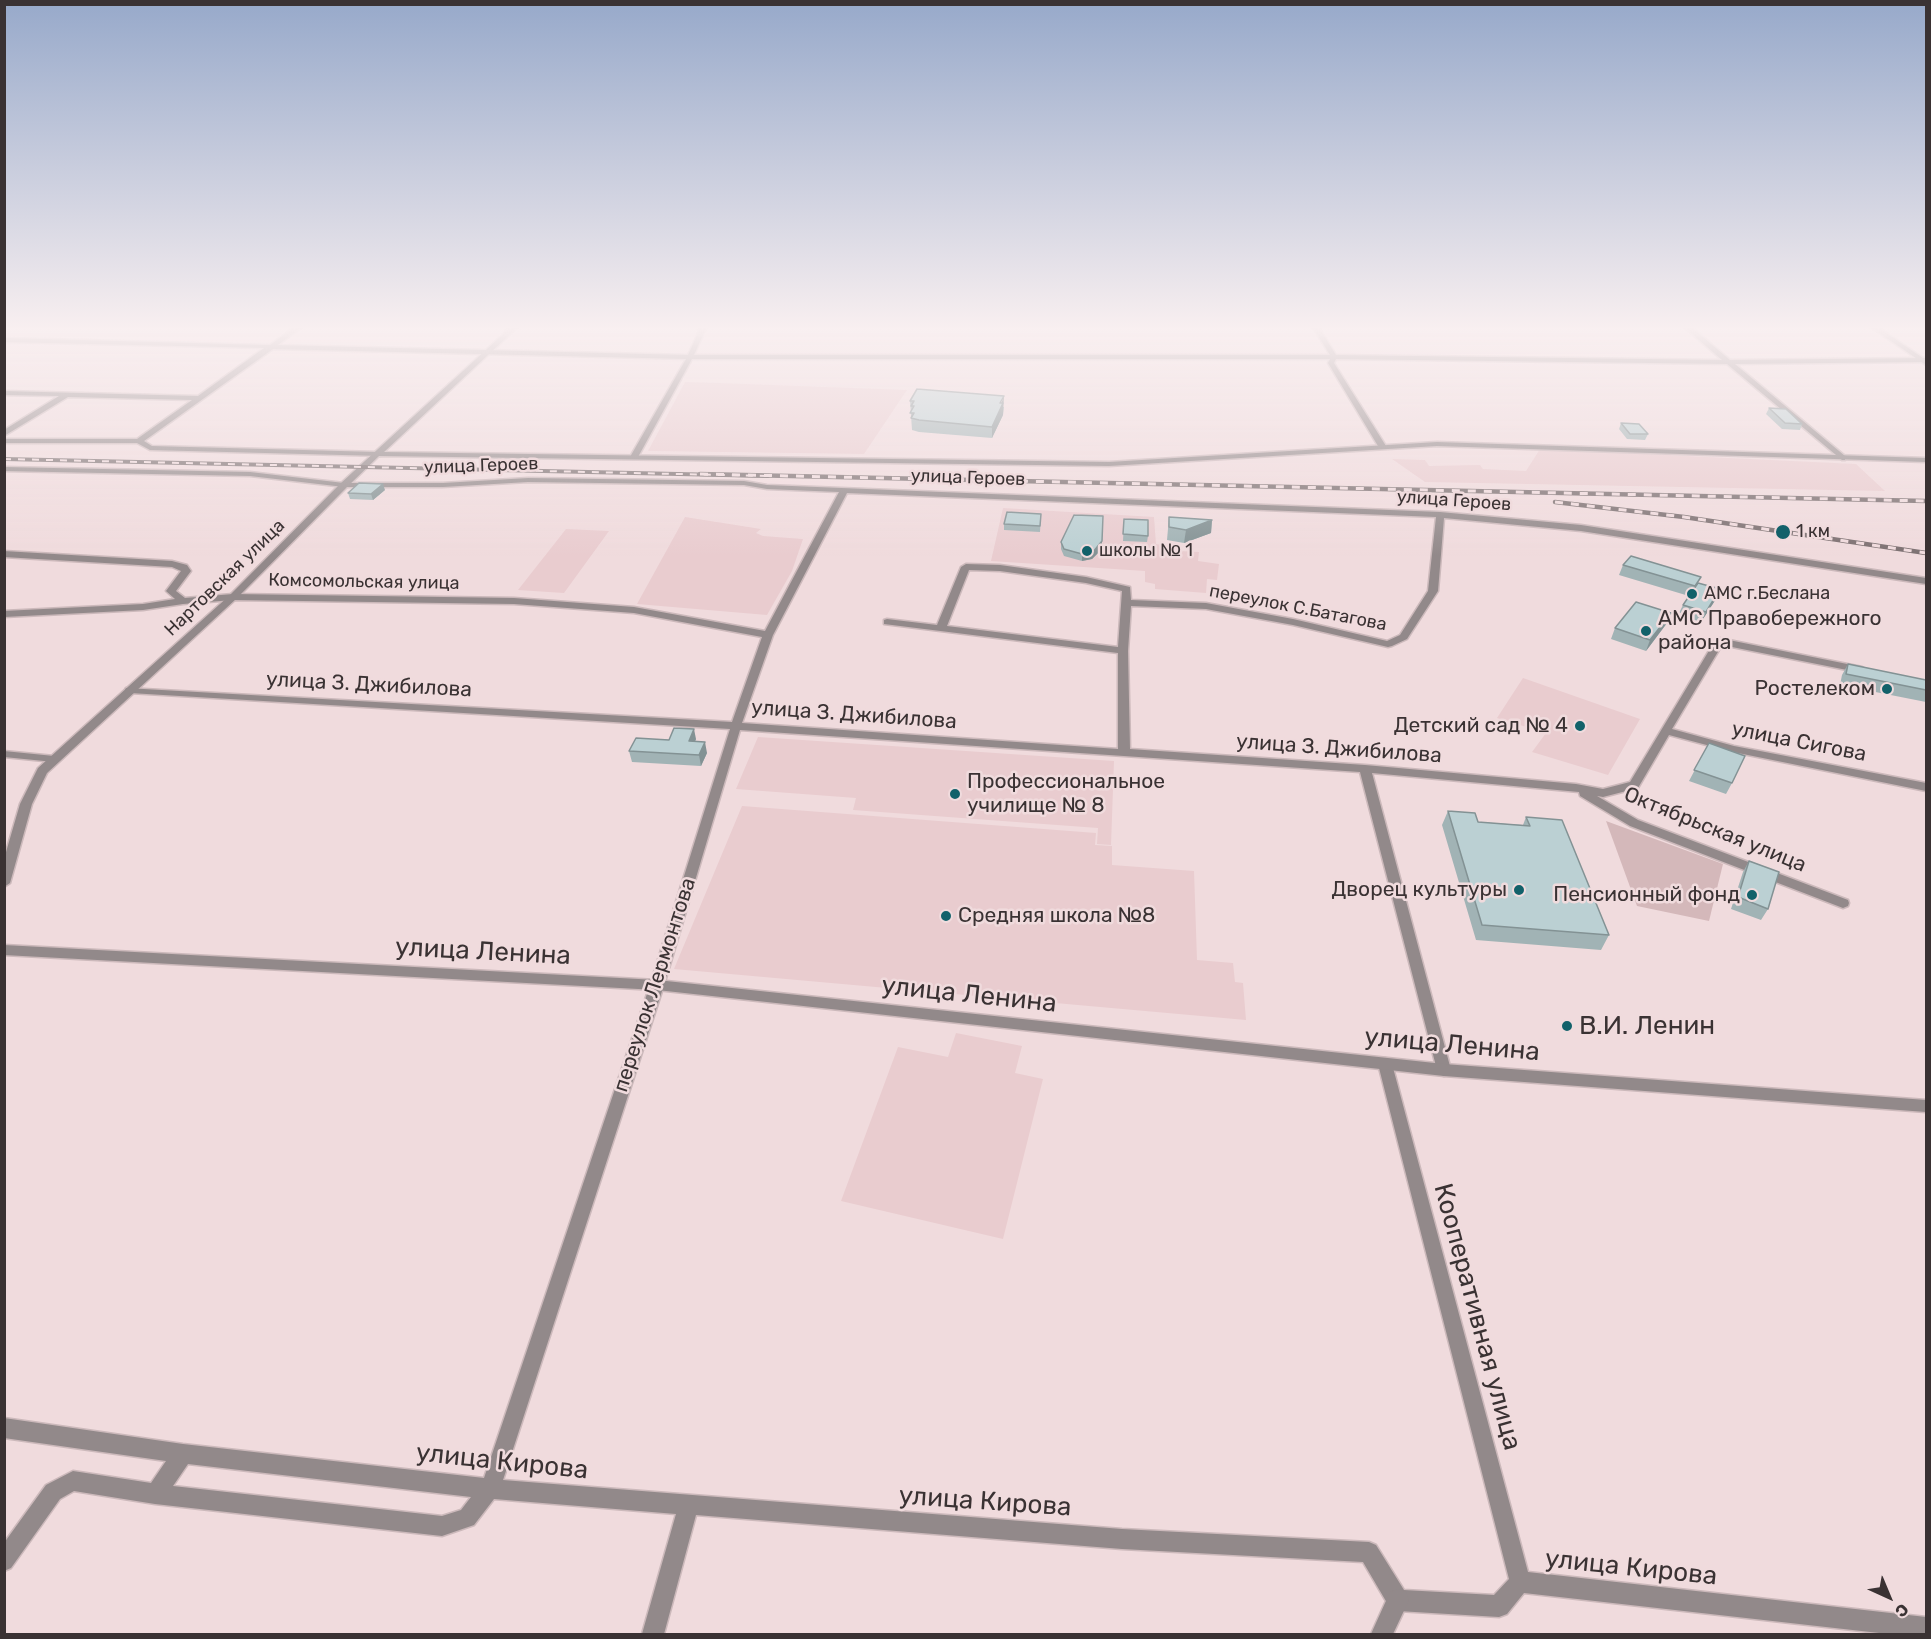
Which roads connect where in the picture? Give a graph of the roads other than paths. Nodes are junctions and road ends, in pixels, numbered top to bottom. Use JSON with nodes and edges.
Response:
{"nodes":[{"id":1,"x":54,"y":402,"type":"edge"},
{"id":2,"x":193,"y":402,"type":"edge"},
{"id":3,"x":433,"y":402,"type":"edge"},
{"id":4,"x":665,"y":402,"type":"edge"},
{"id":5,"x":1355,"y":402,"type":"edge"},
{"id":6,"x":1776,"y":402,"type":"edge"},
{"id":7,"x":4,"y":435,"type":"edge"},
{"id":8,"x":4,"y":441,"type":"edge"},
{"id":9,"x":139,"y":441,"type":"junction"},
{"id":10,"x":1382,"y":446,"type":"junction"},
{"id":11,"x":378,"y":454,"type":"junction"},
{"id":12,"x":634,"y":457,"type":"junction"},
{"id":13,"x":1842,"y":458,"type":"junction"},
{"id":14,"x":1926,"y":460,"type":"edge"},
{"id":15,"x":4,"y":469,"type":"edge"},
{"id":16,"x":344,"y":485,"type":"junction"},
{"id":17,"x":844,"y":490,"type":"junction"},
{"id":18,"x":1440,"y":515,"type":"junction"},
{"id":19,"x":4,"y":554,"type":"edge"},
{"id":20,"x":1926,"y":581,"type":"edge"},
{"id":21,"x":233,"y":597,"type":"junction"},
{"id":22,"x":183,"y":601,"type":"junction"},
{"id":23,"x":1126,"y":603,"type":"junction"},
{"id":24,"x":4,"y":614,"type":"edge"},
{"id":25,"x":886,"y":622,"type":"dead end"},
{"id":26,"x":941,"y":628,"type":"junction"},
{"id":27,"x":768,"y":635,"type":"junction"},
{"id":28,"x":1123,"y":651,"type":"junction"},
{"id":29,"x":1869,"y":671,"type":"edge"},
{"id":30,"x":130,"y":690,"type":"junction"},
{"id":31,"x":736,"y":726,"type":"junction"},
{"id":32,"x":1666,"y":730,"type":"junction"},
{"id":33,"x":1124,"y":753,"type":"junction"},
{"id":34,"x":4,"y":754,"type":"edge"},
{"id":35,"x":54,"y":759,"type":"junction"},
{"id":36,"x":1365,"y":769,"type":"junction"},
{"id":37,"x":1926,"y":787,"type":"edge"},
{"id":38,"x":1576,"y":788,"type":"junction"},
{"id":39,"x":4,"y":883,"type":"edge"},
{"id":40,"x":1843,"y":903,"type":"dead end"},
{"id":41,"x":4,"y":950,"type":"edge"},
{"id":42,"x":657,"y":985,"type":"junction"},
{"id":43,"x":1385,"y":1064,"type":"junction"},
{"id":44,"x":1444,"y":1070,"type":"junction"},
{"id":45,"x":1926,"y":1106,"type":"edge"},
{"id":46,"x":4,"y":1428,"type":"edge"},
{"id":47,"x":183,"y":1454,"type":"junction"},
{"id":48,"x":489,"y":1489,"type":"junction"},
{"id":49,"x":155,"y":1494,"type":"junction"},
{"id":50,"x":688,"y":1506,"type":"junction"},
{"id":51,"x":4,"y":1561,"type":"edge"},
{"id":52,"x":1520,"y":1582,"type":"junction"},
{"id":53,"x":1398,"y":1600,"type":"junction"},
{"id":54,"x":1926,"y":1628,"type":"edge"},
{"id":55,"x":653,"y":1635,"type":"edge"},
{"id":56,"x":1382,"y":1635,"type":"edge"}],
"edges":[{"from":1,"to":7,"type":"street"},
{"from":2,"to":9,"type":"street"},
{"from":3,"to":11,"type":"street","name":"Нартовская улица"},
{"from":4,"to":12,"type":"street"},
{"from":5,"to":10,"type":"street"},
{"from":6,"to":13,"type":"street"},
{"from":8,"to":9,"type":"street"},
{"from":9,"to":11,"type":"street"},
{"from":10,"to":12,"type":"street"},
{"from":10,"to":13,"type":"street"},
{"from":11,"to":12,"type":"street"},
{"from":11,"to":16,"type":"street","name":"Нартовская улица"},
{"from":13,"to":14,"type":"street"},
{"from":15,"to":16,"type":"street","name":"улица Героев"},
{"from":16,"to":17,"type":"street","name":"улица Героев"},
{"from":16,"to":21,"type":"street","name":"Нартовская улица"},
{"from":17,"to":18,"type":"street","name":"улица Героев"},
{"from":17,"to":27,"type":"street","name":"переулок Лермонтова"},
{"from":18,"to":20,"type":"street","name":"улица Героев"},
{"from":18,"to":23,"type":"street","name":"переулок С.Батагова"},
{"from":19,"to":22,"type":"street"},
{"from":21,"to":22,"type":"street","name":"Комсомольская улица"},
{"from":21,"to":27,"type":"street","name":"Комсомольская улица"},
{"from":21,"to":30,"type":"street","name":"Нартовская улица"},
{"from":22,"to":24,"type":"street","name":"Комсомольская улица"},
{"from":23,"to":26,"type":"street"},
{"from":23,"to":28,"type":"street"},
{"from":25,"to":26,"type":"street"},
{"from":26,"to":28,"type":"street"},
{"from":27,"to":31,"type":"street","name":"переулок Лермонтова"},
{"from":28,"to":33,"type":"street"},
{"from":29,"to":32,"type":"street","name":"улица З. Джибилова"},
{"from":30,"to":31,"type":"street","name":"улица З. Джибилова"},
{"from":30,"to":35,"type":"street","name":"Нартовская улица"},
{"from":31,"to":33,"type":"street","name":"улица З. Джибилова"},
{"from":31,"to":42,"type":"street","name":"переулок Лермонтова"},
{"from":32,"to":37,"type":"street","name":"улица Сигова"},
{"from":32,"to":38,"type":"street","name":"улица З. Джибилова"},
{"from":33,"to":36,"type":"street","name":"улица З. Джибилова"},
{"from":34,"to":35,"type":"street"},
{"from":35,"to":39,"type":"street","name":"Нартовская улица"},
{"from":36,"to":38,"type":"street","name":"улица З. Джибилова"},
{"from":36,"to":44,"type":"street"},
{"from":38,"to":40,"type":"street","name":"Октябрьская улица"},
{"from":41,"to":42,"type":"street","name":"улица Ленина"},
{"from":42,"to":43,"type":"street","name":"улица Ленина"},
{"from":42,"to":48,"type":"street","name":"переулок Лермонтова"},
{"from":43,"to":44,"type":"street","name":"улица Ленина"},
{"from":43,"to":52,"type":"street","name":"Кооперативная улица"},
{"from":44,"to":45,"type":"street","name":"улица Ленина"},
{"from":46,"to":47,"type":"street","name":"улица Кирова"},
{"from":47,"to":48,"type":"street","name":"улица Кирова"},
{"from":47,"to":49,"type":"street"},
{"from":48,"to":49,"type":"street","name":"переулок Лермонтова"},
{"from":48,"to":50,"type":"street","name":"улица Кирова"},
{"from":49,"to":51,"type":"street","name":"переулок Лермонтова"},
{"from":50,"to":53,"type":"street","name":"улица Кирова"},
{"from":50,"to":55,"type":"street"},
{"from":52,"to":53,"type":"street","name":"улица Кирова"},
{"from":52,"to":54,"type":"street","name":"улица Кирова"},
{"from":53,"to":56,"type":"street"}]}
